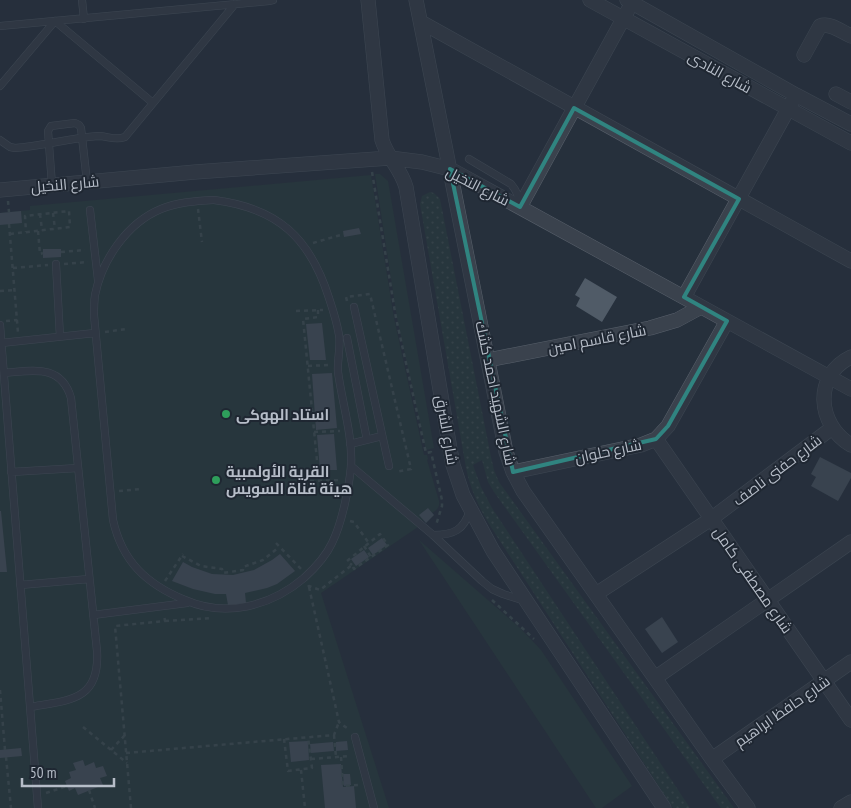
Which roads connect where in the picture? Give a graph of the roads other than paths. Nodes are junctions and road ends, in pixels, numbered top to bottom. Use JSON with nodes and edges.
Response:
{"nodes":[{"id":1,"x":82,"y":0,"type":"edge"},
{"id":2,"x":273,"y":0,"type":"edge"},
{"id":3,"x":368,"y":0,"type":"edge"},
{"id":4,"x":416,"y":0,"type":"edge"},
{"id":5,"x":590,"y":0,"type":"edge"},
{"id":6,"x":629,"y":1,"type":"edge"},
{"id":7,"x":235,"y":4,"type":"junction"},
{"id":8,"x":623,"y":18,"type":"junction"},
{"id":9,"x":84,"y":19,"type":"junction"},
{"id":10,"x":55,"y":21,"type":"junction"},
{"id":11,"x":420,"y":22,"type":"junction"},
{"id":12,"x":0,"y":26,"type":"edge"},
{"id":13,"x":851,"y":36,"type":"edge"},
{"id":14,"x":804,"y":55,"type":"dead end"},
{"id":15,"x":0,"y":86,"type":"edge"},
{"id":16,"x":836,"y":94,"type":"dead end"},
{"id":17,"x":796,"y":95,"type":"junction"},
{"id":18,"x":851,"y":102,"type":"edge"},
{"id":19,"x":153,"y":103,"type":"junction"},
{"id":20,"x":574,"y":108,"type":"junction"},
{"id":21,"x":788,"y":109,"type":"junction"},
{"id":22,"x":851,"y":124,"type":"edge"},
{"id":23,"x":82,"y":139,"type":"junction"},
{"id":24,"x":0,"y":140,"type":"edge"},
{"id":25,"x":851,"y":143,"type":"edge"},
{"id":26,"x":48,"y":144,"type":"junction"},
{"id":27,"x":390,"y":158,"type":"junction"},
{"id":28,"x":469,"y":159,"type":"dead end"},
{"id":29,"x":450,"y":169,"type":"junction"},
{"id":30,"x":88,"y":182,"type":"junction"},
{"id":31,"x":52,"y":186,"type":"junction"},
{"id":32,"x":0,"y":190,"type":"edge"},
{"id":33,"x":739,"y":198,"type":"junction"},
{"id":34,"x":520,"y":207,"type":"junction"},
{"id":35,"x":90,"y":210,"type":"dead end"},
{"id":36,"x":851,"y":261,"type":"edge"},
{"id":37,"x":56,"y":264,"type":"dead end"},
{"id":38,"x":99,"y":282,"type":"junction"},
{"id":39,"x":684,"y":297,"type":"junction"},
{"id":40,"x":701,"y":306,"type":"junction"},
{"id":41,"x":354,"y":307,"type":"dead end"},
{"id":42,"x":727,"y":321,"type":"junction"},
{"id":43,"x":0,"y":325,"type":"edge"},
{"id":44,"x":95,"y":333,"type":"junction"},
{"id":45,"x":360,"y":335,"type":"junction"},
{"id":46,"x":60,"y":337,"type":"junction"},
{"id":47,"x":343,"y":339,"type":"junction"},
{"id":48,"x":1,"y":343,"type":"junction"},
{"id":49,"x":851,"y":357,"type":"edge"},
{"id":50,"x":488,"y":360,"type":"junction"},
{"id":51,"x":4,"y":373,"type":"junction"},
{"id":52,"x":830,"y":377,"type":"junction"},
{"id":53,"x":851,"y":389,"type":"edge"},
{"id":54,"x":832,"y":428,"type":"junction"},
{"id":55,"x":382,"y":436,"type":"junction"},
{"id":56,"x":656,"y":439,"type":"junction"},
{"id":57,"x":367,"y":440,"type":"junction"},
{"id":58,"x":350,"y":444,"type":"junction"},
{"id":59,"x":851,"y":445,"type":"edge"},
{"id":60,"x":351,"y":466,"type":"junction"},
{"id":61,"x":389,"y":466,"type":"dead end"},
{"id":62,"x":78,"y":468,"type":"junction"},
{"id":63,"x":12,"y":472,"type":"junction"},
{"id":64,"x":512,"y":472,"type":"junction"},
{"id":65,"x":470,"y":510,"type":"junction"},
{"id":66,"x":711,"y":519,"type":"junction"},
{"id":67,"x":434,"y":535,"type":"junction"},
{"id":68,"x":851,"y":542,"type":"edge"},
{"id":69,"x":89,"y":579,"type":"junction"},
{"id":70,"x":20,"y":584,"type":"junction"},
{"id":71,"x":596,"y":594,"type":"junction"},
{"id":72,"x":526,"y":601,"type":"junction"},
{"id":73,"x":767,"y":601,"type":"junction"},
{"id":74,"x":189,"y":602,"type":"junction"},
{"id":75,"x":93,"y":615,"type":"junction"},
{"id":76,"x":851,"y":662,"type":"edge"},
{"id":77,"x":655,"y":678,"type":"junction"},
{"id":78,"x":824,"y":681,"type":"junction"},
{"id":79,"x":30,"y":707,"type":"junction"},
{"id":80,"x":851,"y":720,"type":"edge"},
{"id":81,"x":355,"y":738,"type":"road end"},
{"id":82,"x":712,"y":759,"type":"junction"},
{"id":83,"x":851,"y":802,"type":"edge"},
{"id":84,"x":38,"y":808,"type":"edge"},
{"id":85,"x":374,"y":808,"type":"edge"},
{"id":86,"x":664,"y":808,"type":"edge"},
{"id":87,"x":748,"y":808,"type":"edge"},
{"id":88,"x":841,"y":808,"type":"edge"}],
"edges":[{"from":1,"to":9,"type":"lane"},
{"from":2,"to":7,"type":"lane"},
{"from":3,"to":27,"type":"street","name":"شارع الشرق"},
{"from":4,"to":11,"type":"street","name":"شارع الشهيد احمد كشك"},
{"from":5,"to":8,"type":"street","name":"شارع النادى"},
{"from":6,"to":8,"type":"street"},
{"from":6,"to":17,"type":"street","name":"شارع النادى"},
{"from":7,"to":9,"type":"lane"},
{"from":7,"to":19,"type":"lane"},
{"from":8,"to":20,"type":"street"},
{"from":8,"to":21,"type":"street","name":"شارع النادى"},
{"from":9,"to":10,"type":"lane"},
{"from":10,"to":12,"type":"lane"},
{"from":10,"to":15,"type":"lane"},
{"from":10,"to":19,"type":"lane"},
{"from":11,"to":20,"type":"street"},
{"from":11,"to":29,"type":"street","name":"شارع الشهيد احمد كشك"},
{"from":13,"to":14,"type":"street"},
{"from":16,"to":18,"type":"street"},
{"from":17,"to":21,"type":"street"},
{"from":17,"to":22,"type":"street","name":"شارع النادى"},
{"from":19,"to":23,"type":"lane"},
{"from":20,"to":33,"type":"street"},
{"from":20,"to":34,"type":"street"},
{"from":21,"to":25,"type":"street","name":"شارع النادى"},
{"from":21,"to":33,"type":"street"},
{"from":23,"to":26,"type":"lane"},
{"from":23,"to":26,"type":"lane"},
{"from":23,"to":30,"type":"lane"},
{"from":24,"to":26,"type":"lane"},
{"from":26,"to":31,"type":"lane"},
{"from":27,"to":29,"type":"street","name":"شارع النخيل"},
{"from":27,"to":30,"type":"street","name":"شارع النخيل"},
{"from":27,"to":65,"type":"street","name":"شارع الشرق"},
{"from":28,"to":34,"type":"lane"},
{"from":29,"to":34,"type":"street","name":"شارع النخيل"},
{"from":29,"to":50,"type":"street","name":"شارع الشهيد احمد كشك"},
{"from":30,"to":31,"type":"street","name":"شارع النخيل"},
{"from":31,"to":32,"type":"street","name":"شارع النخيل"},
{"from":33,"to":36,"type":"street"},
{"from":33,"to":39,"type":"street"},
{"from":34,"to":39,"type":"street","name":"شارع النخيل"},
{"from":35,"to":38,"type":"lane"},
{"from":37,"to":46,"type":"lane"},
{"from":38,"to":44,"type":"lane"},
{"from":38,"to":47,"type":"lane"},
{"from":39,"to":40,"type":"street","name":"شارع النخيل"},
{"from":40,"to":42,"type":"street","name":"شارع النخيل"},
{"from":40,"to":50,"type":"street","name":"شارع قاسم امين"},
{"from":41,"to":45,"type":"lane"},
{"from":42,"to":52,"type":"street","name":"شارع النخيل"},
{"from":42,"to":56,"type":"street","name":"شارع حلوان"},
{"from":43,"to":48,"type":"lane"},
{"from":44,"to":46,"type":"lane"},
{"from":44,"to":74,"type":"lane"},
{"from":45,"to":47,"type":"lane"},
{"from":45,"to":55,"type":"lane"},
{"from":46,"to":48,"type":"lane"},
{"from":47,"to":57,"type":"lane"},
{"from":47,"to":58,"type":"lane"},
{"from":48,"to":51,"type":"lane"},
{"from":49,"to":52,"type":"street"},
{"from":50,"to":64,"type":"street","name":"شارع الشهيد احمد كشك"},
{"from":51,"to":62,"type":"lane"},
{"from":51,"to":63,"type":"lane"},
{"from":52,"to":53,"type":"street","name":"شارع النخيل"},
{"from":52,"to":54,"type":"street"},
{"from":54,"to":59,"type":"street"},
{"from":54,"to":66,"type":"street","name":"شارع حفنى ناصف"},
{"from":55,"to":57,"type":"lane"},
{"from":55,"to":61,"type":"lane"},
{"from":56,"to":64,"type":"street","name":"شارع حلوان"},
{"from":56,"to":66,"type":"street","name":"شارع مصطفى كامل"},
{"from":57,"to":58,"type":"lane"},
{"from":58,"to":60,"type":"lane"},
{"from":60,"to":67,"type":"lane"},
{"from":60,"to":74,"type":"lane"},
{"from":62,"to":63,"type":"lane"},
{"from":62,"to":69,"type":"lane"},
{"from":63,"to":70,"type":"lane"},
{"from":64,"to":71,"type":"street","name":"شارع الشهيد احمد كشك"},
{"from":65,"to":67,"type":"lane"},
{"from":65,"to":72,"type":"street","name":"شارع الشرق"},
{"from":66,"to":71,"type":"street","name":"شارع حفنى ناصف"},
{"from":66,"to":73,"type":"street","name":"شارع مصطفى كامل"},
{"from":67,"to":72,"type":"lane"},
{"from":68,"to":73,"type":"street"},
{"from":69,"to":70,"type":"lane"},
{"from":69,"to":75,"type":"lane"},
{"from":70,"to":79,"type":"lane"},
{"from":71,"to":77,"type":"street","name":"شارع الشهيد احمد كشك"},
{"from":72,"to":86,"type":"street","name":"شارع الشرق"},
{"from":73,"to":77,"type":"street"},
{"from":73,"to":78,"type":"street","name":"شارع مصطفى كامل"},
{"from":74,"to":75,"type":"lane"},
{"from":75,"to":79,"type":"lane"},
{"from":76,"to":78,"type":"street","name":"شارع حافظ ابراهيم"},
{"from":77,"to":82,"type":"street","name":"شارع الشهيد احمد كشك"},
{"from":78,"to":80,"type":"street","name":"شارع مصطفى كامل"},
{"from":78,"to":82,"type":"street","name":"شارع حافظ ابراهيم"},
{"from":79,"to":84,"type":"lane"},
{"from":81,"to":85,"type":"lane"},
{"from":82,"to":87,"type":"street","name":"شارع الشهيد احمد كشك"},
{"from":83,"to":88,"type":"street"}]}
